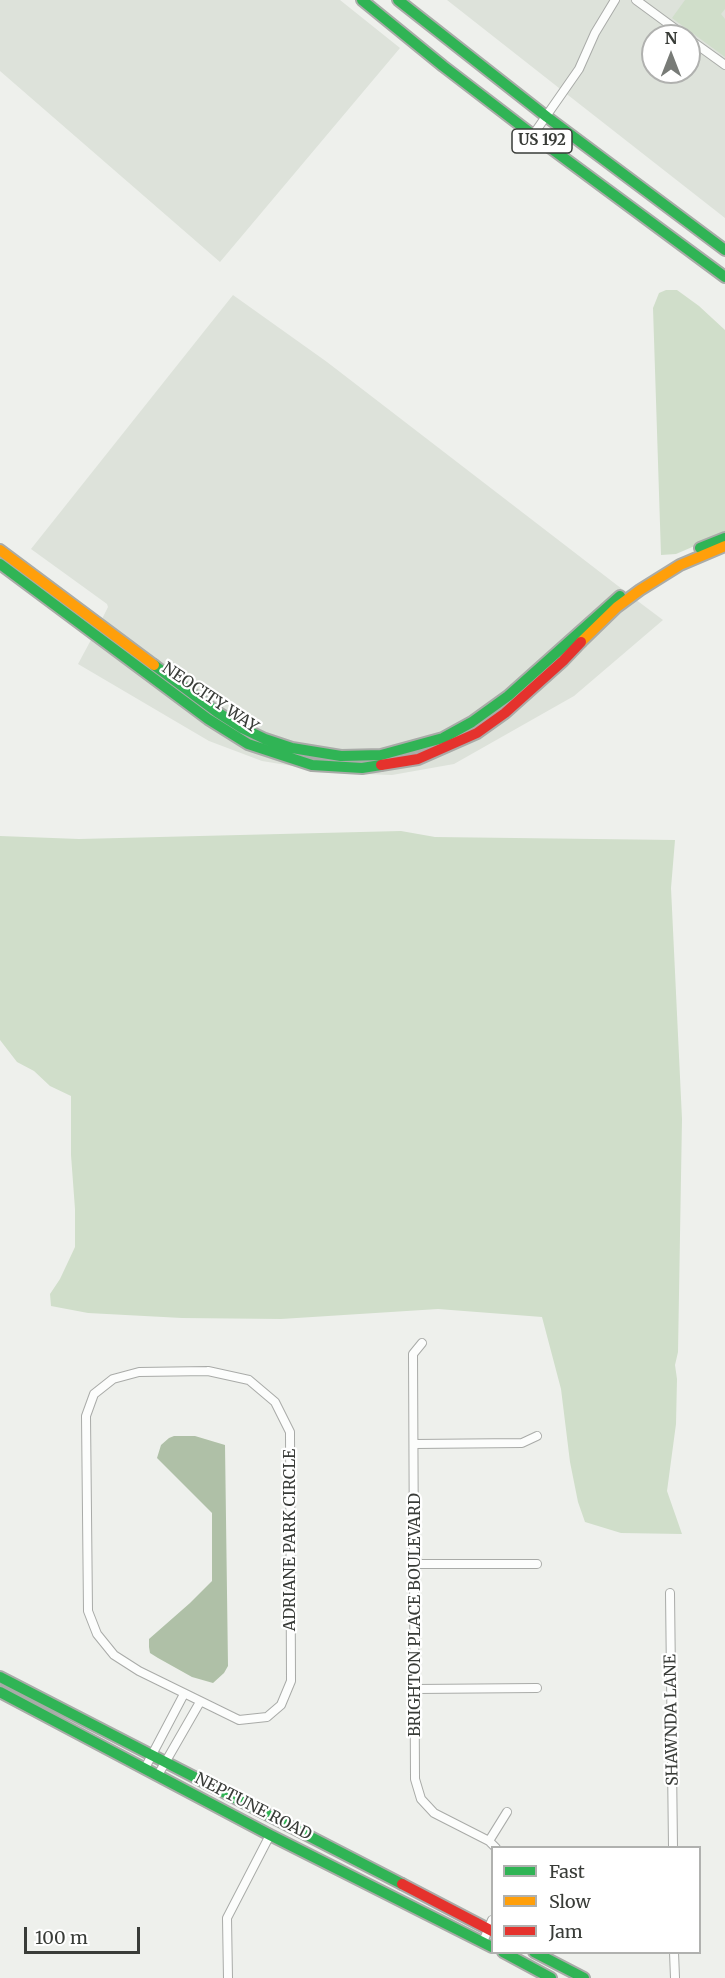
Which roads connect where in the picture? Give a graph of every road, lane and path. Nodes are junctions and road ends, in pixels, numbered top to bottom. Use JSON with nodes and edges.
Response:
{"nodes":[{"id":1,"x":362,"y":0,"type":"edge"},
{"id":2,"x":398,"y":0,"type":"edge"},
{"id":3,"x":615,"y":0,"type":"edge"},
{"id":4,"x":636,"y":0,"type":"edge"},
{"id":5,"x":669,"y":24,"type":"edge"},
{"id":6,"x":701,"y":48,"type":"edge"},
{"id":7,"x":725,"y":65,"type":"edge"},
{"id":8,"x":547,"y":117,"type":"junction"},
{"id":9,"x":534,"y":135,"type":"junction"},
{"id":10,"x":725,"y":250,"type":"edge"},
{"id":11,"x":725,"y":277,"type":"edge"},
{"id":12,"x":725,"y":538,"type":"edge"},
{"id":13,"x":725,"y":546,"type":"edge"},
{"id":14,"x":0,"y":550,"type":"edge"},
{"id":15,"x":0,"y":564,"type":"edge"},
{"id":16,"x":131,"y":646,"type":"junction"},
{"id":17,"x":124,"y":657,"type":"junction"},
{"id":18,"x":274,"y":742,"type":"junction"},
{"id":19,"x":268,"y":752,"type":"junction"},
{"id":20,"x":422,"y":1342,"type":"dead end"},
{"id":21,"x":537,"y":1436,"type":"dead end"},
{"id":22,"x":414,"y":1444,"type":"junction"},
{"id":23,"x":414,"y":1564,"type":"junction"},
{"id":24,"x":537,"y":1564,"type":"dead end"},
{"id":25,"x":670,"y":1593,"type":"dead end"},
{"id":26,"x":2,"y":1678,"type":"edge"},
{"id":27,"x":537,"y":1688,"type":"dead end"},
{"id":28,"x":416,"y":1689,"type":"junction"},
{"id":29,"x":0,"y":1692,"type":"edge"},
{"id":30,"x":184,"y":1694,"type":"junction"},
{"id":31,"x":200,"y":1702,"type":"junction"},
{"id":32,"x":153,"y":1756,"type":"junction"},
{"id":33,"x":166,"y":1763,"type":"junction"},
{"id":34,"x":145,"y":1768,"type":"junction"},
{"id":35,"x":159,"y":1775,"type":"junction"},
{"id":36,"x":507,"y":1812,"type":"dead end"},
{"id":37,"x":270,"y":1835,"type":"junction"},
{"id":38,"x":489,"y":1841,"type":"junction"},
{"id":39,"x":494,"y":1846,"type":"edge"},
{"id":40,"x":673,"y":1846,"type":"edge"},
{"id":41,"x":491,"y":1927,"type":"edge"},
{"id":42,"x":488,"y":1944,"type":"edge"},
{"id":43,"x":505,"y":1954,"type":"edge"},
{"id":44,"x":536,"y":1954,"type":"edge"},
{"id":45,"x":674,"y":1954,"type":"edge"},
{"id":46,"x":228,"y":1978,"type":"edge"},
{"id":47,"x":551,"y":1978,"type":"edge"},
{"id":48,"x":584,"y":1978,"type":"edge"},
{"id":49,"x":675,"y":1978,"type":"edge"}],
"edges":[{"from":1,"to":9,"type":"main road","number":"US 192"},
{"from":2,"to":8,"type":"main road","number":"US 192"},
{"from":3,"to":8,"type":"street"},
{"from":4,"to":5,"type":"street"},
{"from":6,"to":7,"type":"street"},
{"from":8,"to":9,"type":"street"},
{"from":8,"to":10,"type":"main road","number":"US 192"},
{"from":9,"to":11,"type":"main road","number":"US 192"},
{"from":12,"to":18,"type":"main road","name":"NEOCITY WAY"},
{"from":13,"to":19,"type":"main road","name":"NEOCITY WAY"},
{"from":14,"to":16,"type":"main road","name":"NEOCITY WAY"},
{"from":15,"to":17,"type":"main road","name":"NEOCITY WAY"},
{"from":16,"to":17,"type":"main road"},
{"from":16,"to":18,"type":"main road","name":"NEOCITY WAY"},
{"from":17,"to":19,"type":"main road","name":"NEOCITY WAY"},
{"from":18,"to":19,"type":"main road"},
{"from":20,"to":22,"type":"street","name":"BRIGHTON PLACE BOULEVARD"},
{"from":21,"to":22,"type":"street"},
{"from":22,"to":23,"type":"street","name":"BRIGHTON PLACE BOULEVARD"},
{"from":23,"to":24,"type":"street"},
{"from":23,"to":28,"type":"street","name":"BRIGHTON PLACE BOULEVARD"},
{"from":25,"to":40,"type":"street","name":"SHAWNDA LANE"},
{"from":26,"to":29,"type":"street"},
{"from":26,"to":32,"type":"main road","name":"NEPTUNE ROAD"},
{"from":27,"to":28,"type":"street"},
{"from":28,"to":38,"type":"street","name":"BRIGHTON PLACE BOULEVARD"},
{"from":29,"to":34,"type":"main road","name":"NEPTUNE ROAD"},
{"from":30,"to":31,"type":"street","name":"ADRIANE PARK CIRCLE"},
{"from":30,"to":31,"type":"street","name":"ADRIANE PARK CIRCLE"},
{"from":30,"to":32,"type":"street"},
{"from":31,"to":33,"type":"street"},
{"from":32,"to":33,"type":"main road","name":"NEPTUNE ROAD"},
{"from":32,"to":34,"type":"street"},
{"from":33,"to":35,"type":"street"},
{"from":33,"to":41,"type":"main road","name":"NEPTUNE ROAD"},
{"from":34,"to":35,"type":"main road","name":"NEPTUNE ROAD"},
{"from":35,"to":37,"type":"main road","name":"NEPTUNE ROAD"},
{"from":36,"to":38,"type":"street"},
{"from":37,"to":42,"type":"main road","name":"NEPTUNE ROAD"},
{"from":37,"to":46,"type":"street"},
{"from":38,"to":39,"type":"street","name":"BRIGHTON PLACE BOULEVARD"},
{"from":41,"to":42,"type":"street"},
{"from":43,"to":47,"type":"main road"},
{"from":44,"to":48,"type":"main road"},
{"from":45,"to":49,"type":"street"}]}
